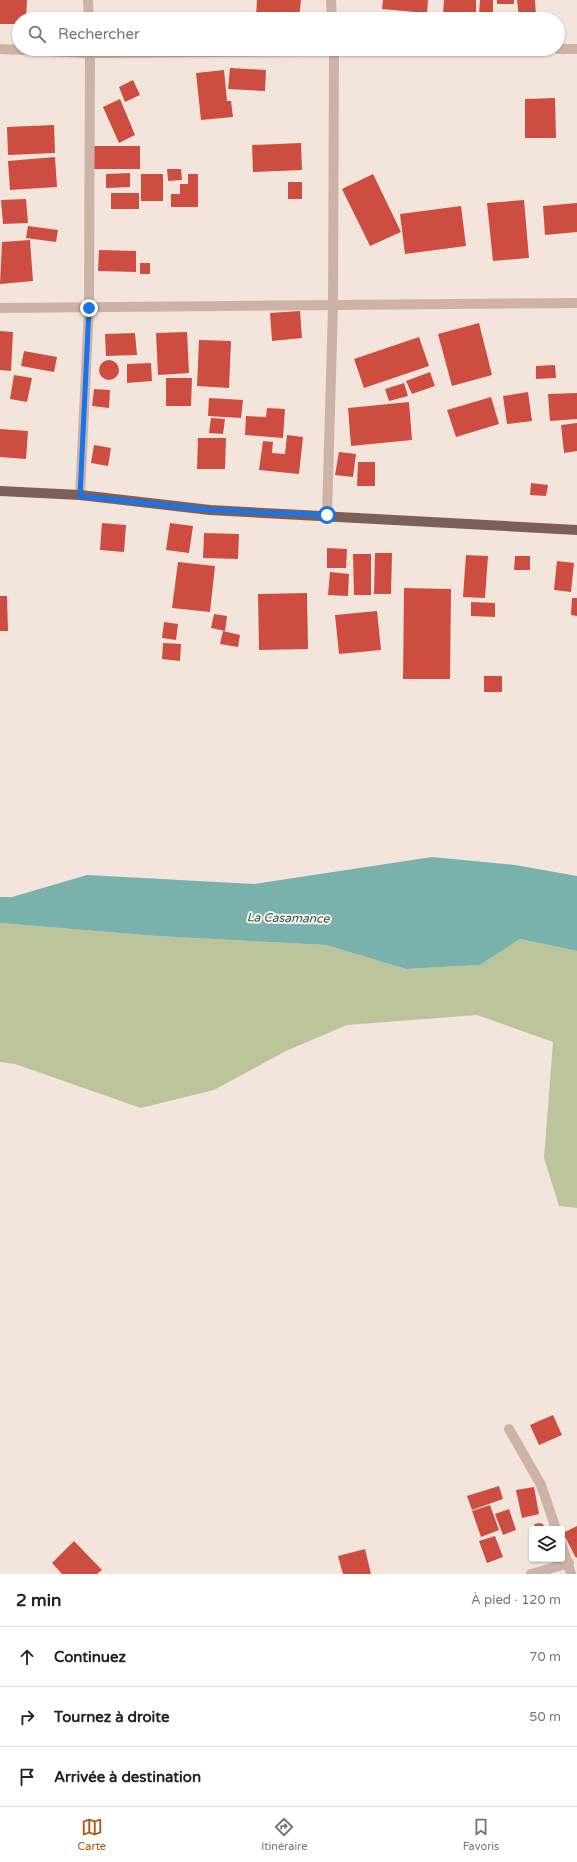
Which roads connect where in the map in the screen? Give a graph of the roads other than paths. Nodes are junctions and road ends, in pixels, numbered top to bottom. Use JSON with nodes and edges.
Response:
{"nodes":[{"id":1,"x":88,"y":0,"type":"edge"},
{"id":2,"x":331,"y":0,"type":"edge"},
{"id":3,"x":89,"y":12,"type":"edge"},
{"id":4,"x":332,"y":12,"type":"edge"},
{"id":5,"x":0,"y":49,"type":"edge"},
{"id":6,"x":12,"y":49,"type":"edge"},
{"id":7,"x":565,"y":49,"type":"edge"},
{"id":8,"x":577,"y":49,"type":"edge"},
{"id":9,"x":90,"y":56,"type":"edge"},
{"id":10,"x":334,"y":56,"type":"edge"},
{"id":11,"x":577,"y":303,"type":"edge"},
{"id":12,"x":333,"y":306,"type":"junction"},
{"id":13,"x":0,"y":308,"type":"edge"},
{"id":14,"x":89,"y":308,"type":"junction"},
{"id":15,"x":0,"y":491,"type":"edge"},
{"id":16,"x":80,"y":496,"type":"junction"},
{"id":17,"x":327,"y":515,"type":"junction"},
{"id":18,"x":577,"y":530,"type":"edge"},
{"id":19,"x":509,"y":1430,"type":"dead end"},
{"id":20,"x":555,"y":1526,"type":"edge"},
{"id":21,"x":565,"y":1554,"type":"edge"},
{"id":22,"x":568,"y":1563,"type":"junction"},
{"id":23,"x":531,"y":1574,"type":"edge"},
{"id":24,"x":571,"y":1574,"type":"edge"}],
"edges":[{"from":1,"to":3,"type":"street"},
{"from":2,"to":4,"type":"street"},
{"from":5,"to":6,"type":"street"},
{"from":7,"to":8,"type":"street"},
{"from":9,"to":14,"type":"street"},
{"from":10,"to":12,"type":"street"},
{"from":11,"to":12,"type":"street"},
{"from":12,"to":14,"type":"street"},
{"from":12,"to":17,"type":"street"},
{"from":13,"to":14,"type":"street"},
{"from":14,"to":16,"type":"street"},
{"from":15,"to":16,"type":"main road"},
{"from":16,"to":17,"type":"main road"},
{"from":17,"to":18,"type":"main road"},
{"from":19,"to":20,"type":"street"},
{"from":21,"to":22,"type":"street"},
{"from":22,"to":23,"type":"street"},
{"from":22,"to":24,"type":"street"}]}
